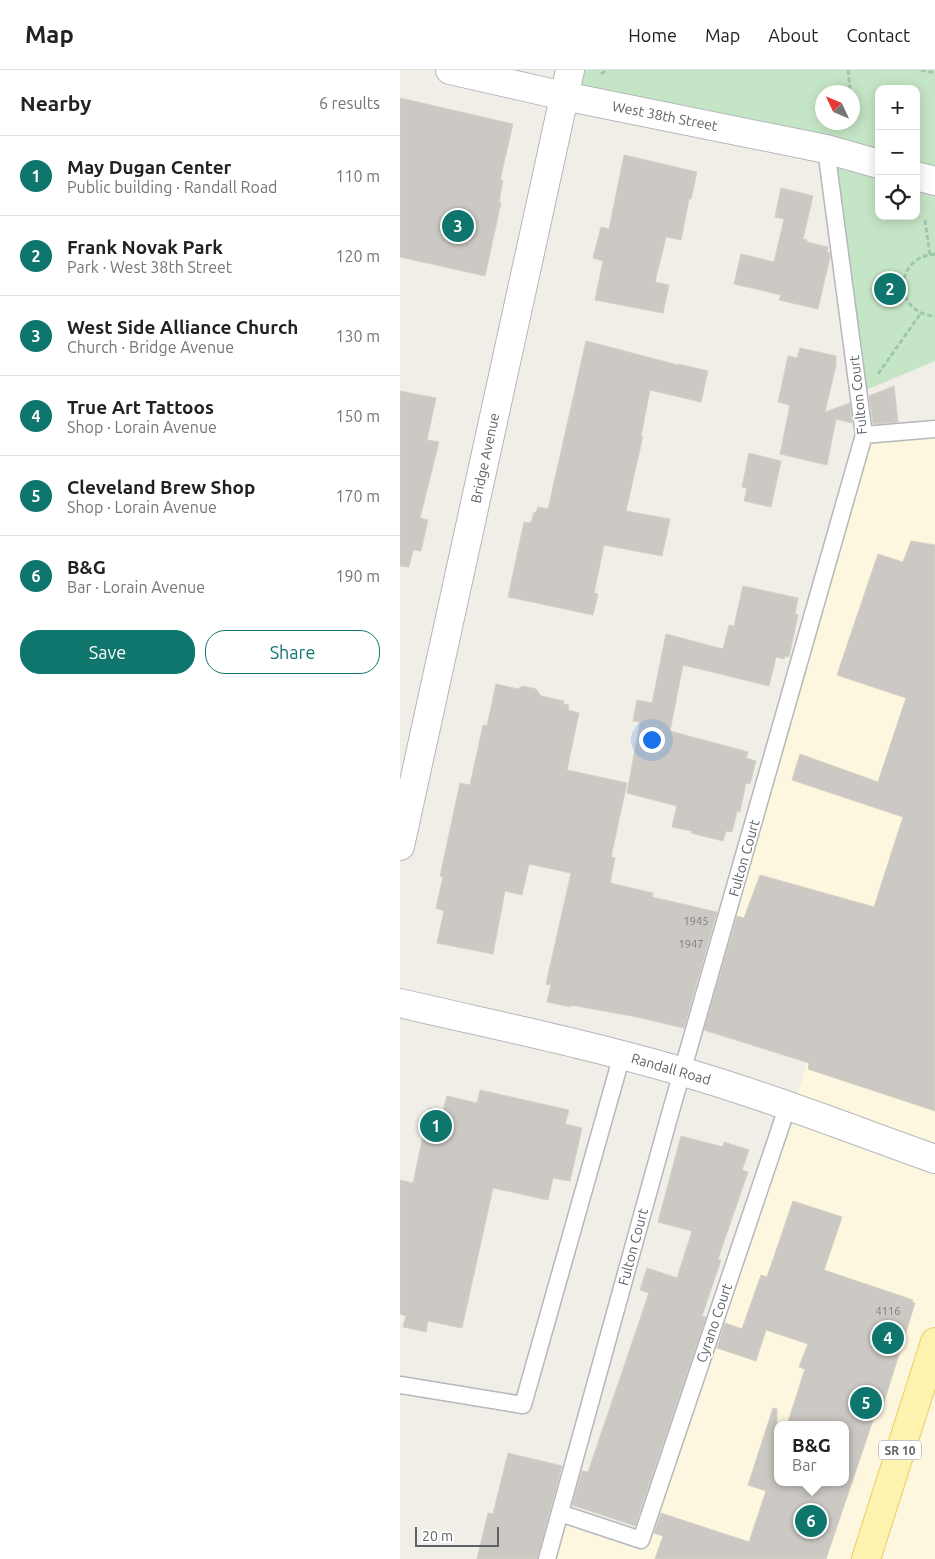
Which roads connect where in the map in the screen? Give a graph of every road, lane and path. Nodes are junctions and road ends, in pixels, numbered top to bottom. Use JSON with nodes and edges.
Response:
{"nodes":[{"id":1,"x":450,"y":70,"type":"edge"},
{"id":2,"x":848,"y":70,"type":"edge"},
{"id":3,"x":921,"y":70,"type":"edge"},
{"id":4,"x":935,"y":73,"type":"edge"},
{"id":5,"x":567,"y":83,"type":"edge"},
{"id":6,"x":850,"y":85,"type":"edge"},
{"id":7,"x":826,"y":149,"type":"junction"},
{"id":8,"x":875,"y":163,"type":"edge"},
{"id":9,"x":920,"y":177,"type":"edge"},
{"id":10,"x":935,"y":182,"type":"edge"},
{"id":11,"x":925,"y":220,"type":"dead end"},
{"id":12,"x":930,"y":254,"type":"junction"},
{"id":13,"x":935,"y":254,"type":"edge"},
{"id":14,"x":921,"y":313,"type":"junction"},
{"id":15,"x":935,"y":316,"type":"edge"},
{"id":16,"x":859,"y":394,"type":"junction"},
{"id":17,"x":935,"y":429,"type":"edge"},
{"id":18,"x":864,"y":435,"type":"junction"},
{"id":19,"x":400,"y":846,"type":"edge"},
{"id":20,"x":400,"y":1003,"type":"edge"},
{"id":21,"x":622,"y":1055,"type":"junction"},
{"id":22,"x":682,"y":1072,"type":"junction"},
{"id":23,"x":788,"y":1105,"type":"junction"},
{"id":24,"x":935,"y":1159,"type":"edge"},
{"id":25,"x":935,"y":1342,"type":"edge"},
{"id":26,"x":400,"y":1385,"type":"edge"},
{"id":27,"x":560,"y":1513,"type":"junction"},
{"id":28,"x":547,"y":1559,"type":"edge"},
{"id":29,"x":866,"y":1559,"type":"edge"}],
"edges":[{"from":1,"to":5,"type":"street","name":"West 38th Street"},
{"from":2,"to":6,"type":"path"},
{"from":3,"to":4,"type":"path"},
{"from":5,"to":7,"type":"street","name":"West 38th Street"},
{"from":5,"to":19,"type":"street","name":"Bridge Avenue"},
{"from":7,"to":8,"type":"street","name":"West 38th Street"},
{"from":7,"to":16,"type":"lane","name":"Fulton Court"},
{"from":9,"to":10,"type":"street"},
{"from":11,"to":12,"type":"path"},
{"from":12,"to":13,"type":"path"},
{"from":12,"to":14,"type":"path"},
{"from":14,"to":15,"type":"path"},
{"from":14,"to":16,"type":"path"},
{"from":16,"to":18,"type":"lane","name":"Fulton Court"},
{"from":17,"to":18,"type":"lane"},
{"from":18,"to":22,"type":"lane","name":"Fulton Court"},
{"from":20,"to":21,"type":"street","name":"Randall Road"},
{"from":21,"to":22,"type":"street","name":"Randall Road"},
{"from":21,"to":26,"type":"lane"},
{"from":22,"to":23,"type":"street","name":"Randall Road"},
{"from":22,"to":27,"type":"lane","name":"Fulton Court"},
{"from":23,"to":24,"type":"street","name":"Randall Road"},
{"from":23,"to":27,"type":"lane","name":"Cyrano Court"},
{"from":25,"to":29,"type":"main road","number":"SR 10"},
{"from":27,"to":28,"type":"lane","name":"Fulton Court"}]}
